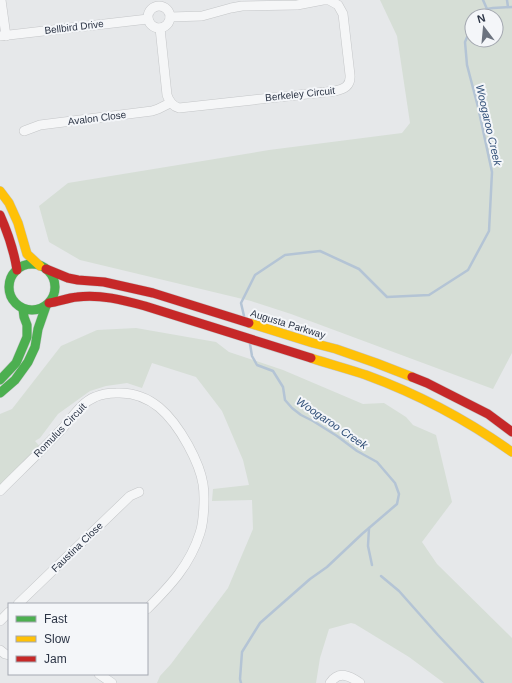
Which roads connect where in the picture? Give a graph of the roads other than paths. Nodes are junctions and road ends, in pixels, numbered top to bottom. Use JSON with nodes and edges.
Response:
{"nodes":[{"id":1,"x":1,"y":0,"type":"edge"},
{"id":2,"x":157,"y":3,"type":"edge"},
{"id":3,"x":170,"y":17,"type":"junction"},
{"id":4,"x":148,"y":19,"type":"junction"},
{"id":5,"x":160,"y":28,"type":"junction"},
{"id":6,"x":3,"y":36,"type":"edge"},
{"id":7,"x":170,"y":103,"type":"junction"},
{"id":8,"x":24,"y":131,"type":"dead end"},
{"id":9,"x":0,"y":191,"type":"edge"},
{"id":10,"x":0,"y":215,"type":"edge"},
{"id":11,"x":43,"y":267,"type":"junction"},
{"id":12,"x":14,"y":273,"type":"junction"},
{"id":13,"x":0,"y":284,"type":"edge"},
{"id":14,"x":48,"y":305,"type":"junction"},
{"id":15,"x":23,"y":309,"type":"junction"},
{"id":16,"x":0,"y":380,"type":"edge"},
{"id":17,"x":0,"y":393,"type":"edge"},
{"id":18,"x":512,"y":432,"type":"edge"},
{"id":19,"x":512,"y":452,"type":"edge"},
{"id":20,"x":0,"y":491,"type":"edge"},
{"id":21,"x":139,"y":492,"type":"dead end"},
{"id":22,"x":19,"y":603,"type":"edge"},
{"id":23,"x":148,"y":608,"type":"edge"},
{"id":24,"x":8,"y":613,"type":"edge"},
{"id":25,"x":0,"y":621,"type":"edge"},
{"id":26,"x":100,"y":675,"type":"edge"},
{"id":27,"x":112,"y":683,"type":"edge"},
{"id":28,"x":330,"y":683,"type":"edge"},
{"id":29,"x":360,"y":683,"type":"edge"}],
"edges":[{"from":1,"to":6,"type":"street"},
{"from":2,"to":3,"type":"street"},
{"from":2,"to":4,"type":"street"},
{"from":3,"to":5,"type":"street"},
{"from":3,"to":7,"type":"street","name":"Berkeley Circuit"},
{"from":4,"to":5,"type":"street"},
{"from":4,"to":6,"type":"street","name":"Bellbird Drive"},
{"from":5,"to":7,"type":"street"},
{"from":7,"to":8,"type":"street","name":"Avalon Close"},
{"from":9,"to":11,"type":"main road"},
{"from":10,"to":12,"type":"main road"},
{"from":11,"to":12,"type":"main road"},
{"from":11,"to":14,"type":"main road"},
{"from":11,"to":18,"type":"main road","name":"Augusta Parkway"},
{"from":12,"to":13,"type":"main road"},
{"from":12,"to":15,"type":"main road"},
{"from":14,"to":15,"type":"main road"},
{"from":14,"to":17,"type":"main road"},
{"from":14,"to":19,"type":"main road"},
{"from":15,"to":16,"type":"main road"},
{"from":20,"to":23,"type":"street","name":"Romulus Circuit"},
{"from":21,"to":22,"type":"street","name":"Faustina Close"},
{"from":24,"to":25,"type":"street"},
{"from":26,"to":27,"type":"street"},
{"from":28,"to":29,"type":"street"}]}
